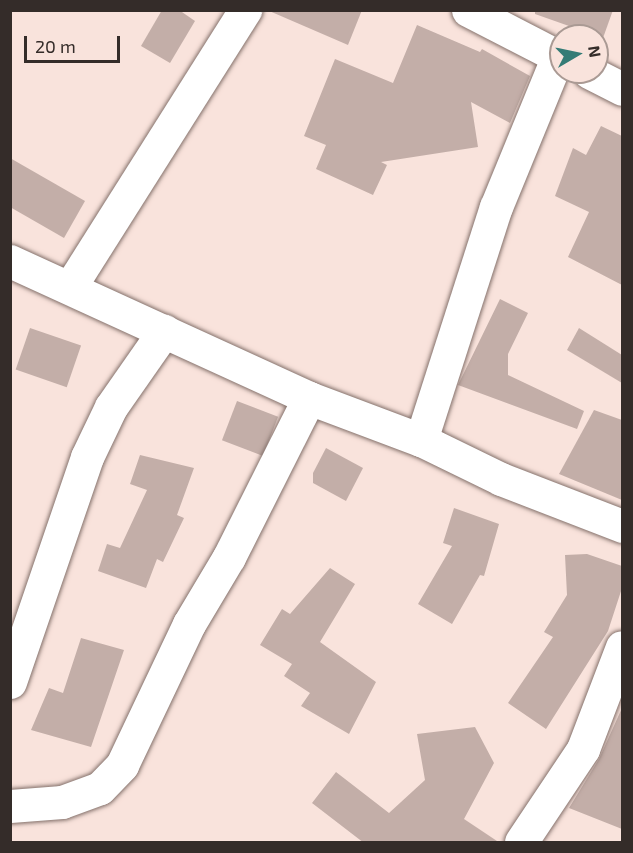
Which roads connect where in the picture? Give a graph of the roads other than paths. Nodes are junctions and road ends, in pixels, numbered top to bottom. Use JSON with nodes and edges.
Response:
{"nodes":[{"id":1,"x":245,"y":10,"type":"edge"},
{"id":2,"x":468,"y":10,"type":"edge"},
{"id":3,"x":549,"y":52,"type":"edge"},
{"id":4,"x":549,"y":81,"type":"edge"},
{"id":5,"x":10,"y":261,"type":"edge"},
{"id":6,"x":70,"y":287,"type":"junction"},
{"id":7,"x":164,"y":331,"type":"junction"},
{"id":8,"x":309,"y":398,"type":"junction"},
{"id":9,"x":421,"y":440,"type":"junction"},
{"id":10,"x":622,"y":526,"type":"edge"},
{"id":11,"x":622,"y":647,"type":"edge"},
{"id":12,"x":10,"y":682,"type":"edge"},
{"id":13,"x":10,"y":806,"type":"edge"},
{"id":14,"x":521,"y":843,"type":"edge"}],
"edges":[{"from":1,"to":6,"type":"street"},
{"from":2,"to":3,"type":"street"},
{"from":4,"to":9,"type":"street"},
{"from":5,"to":6,"type":"street"},
{"from":6,"to":7,"type":"street"},
{"from":7,"to":8,"type":"street"},
{"from":7,"to":12,"type":"street"},
{"from":8,"to":9,"type":"street"},
{"from":8,"to":13,"type":"street"},
{"from":9,"to":10,"type":"street"},
{"from":11,"to":14,"type":"street"}]}
